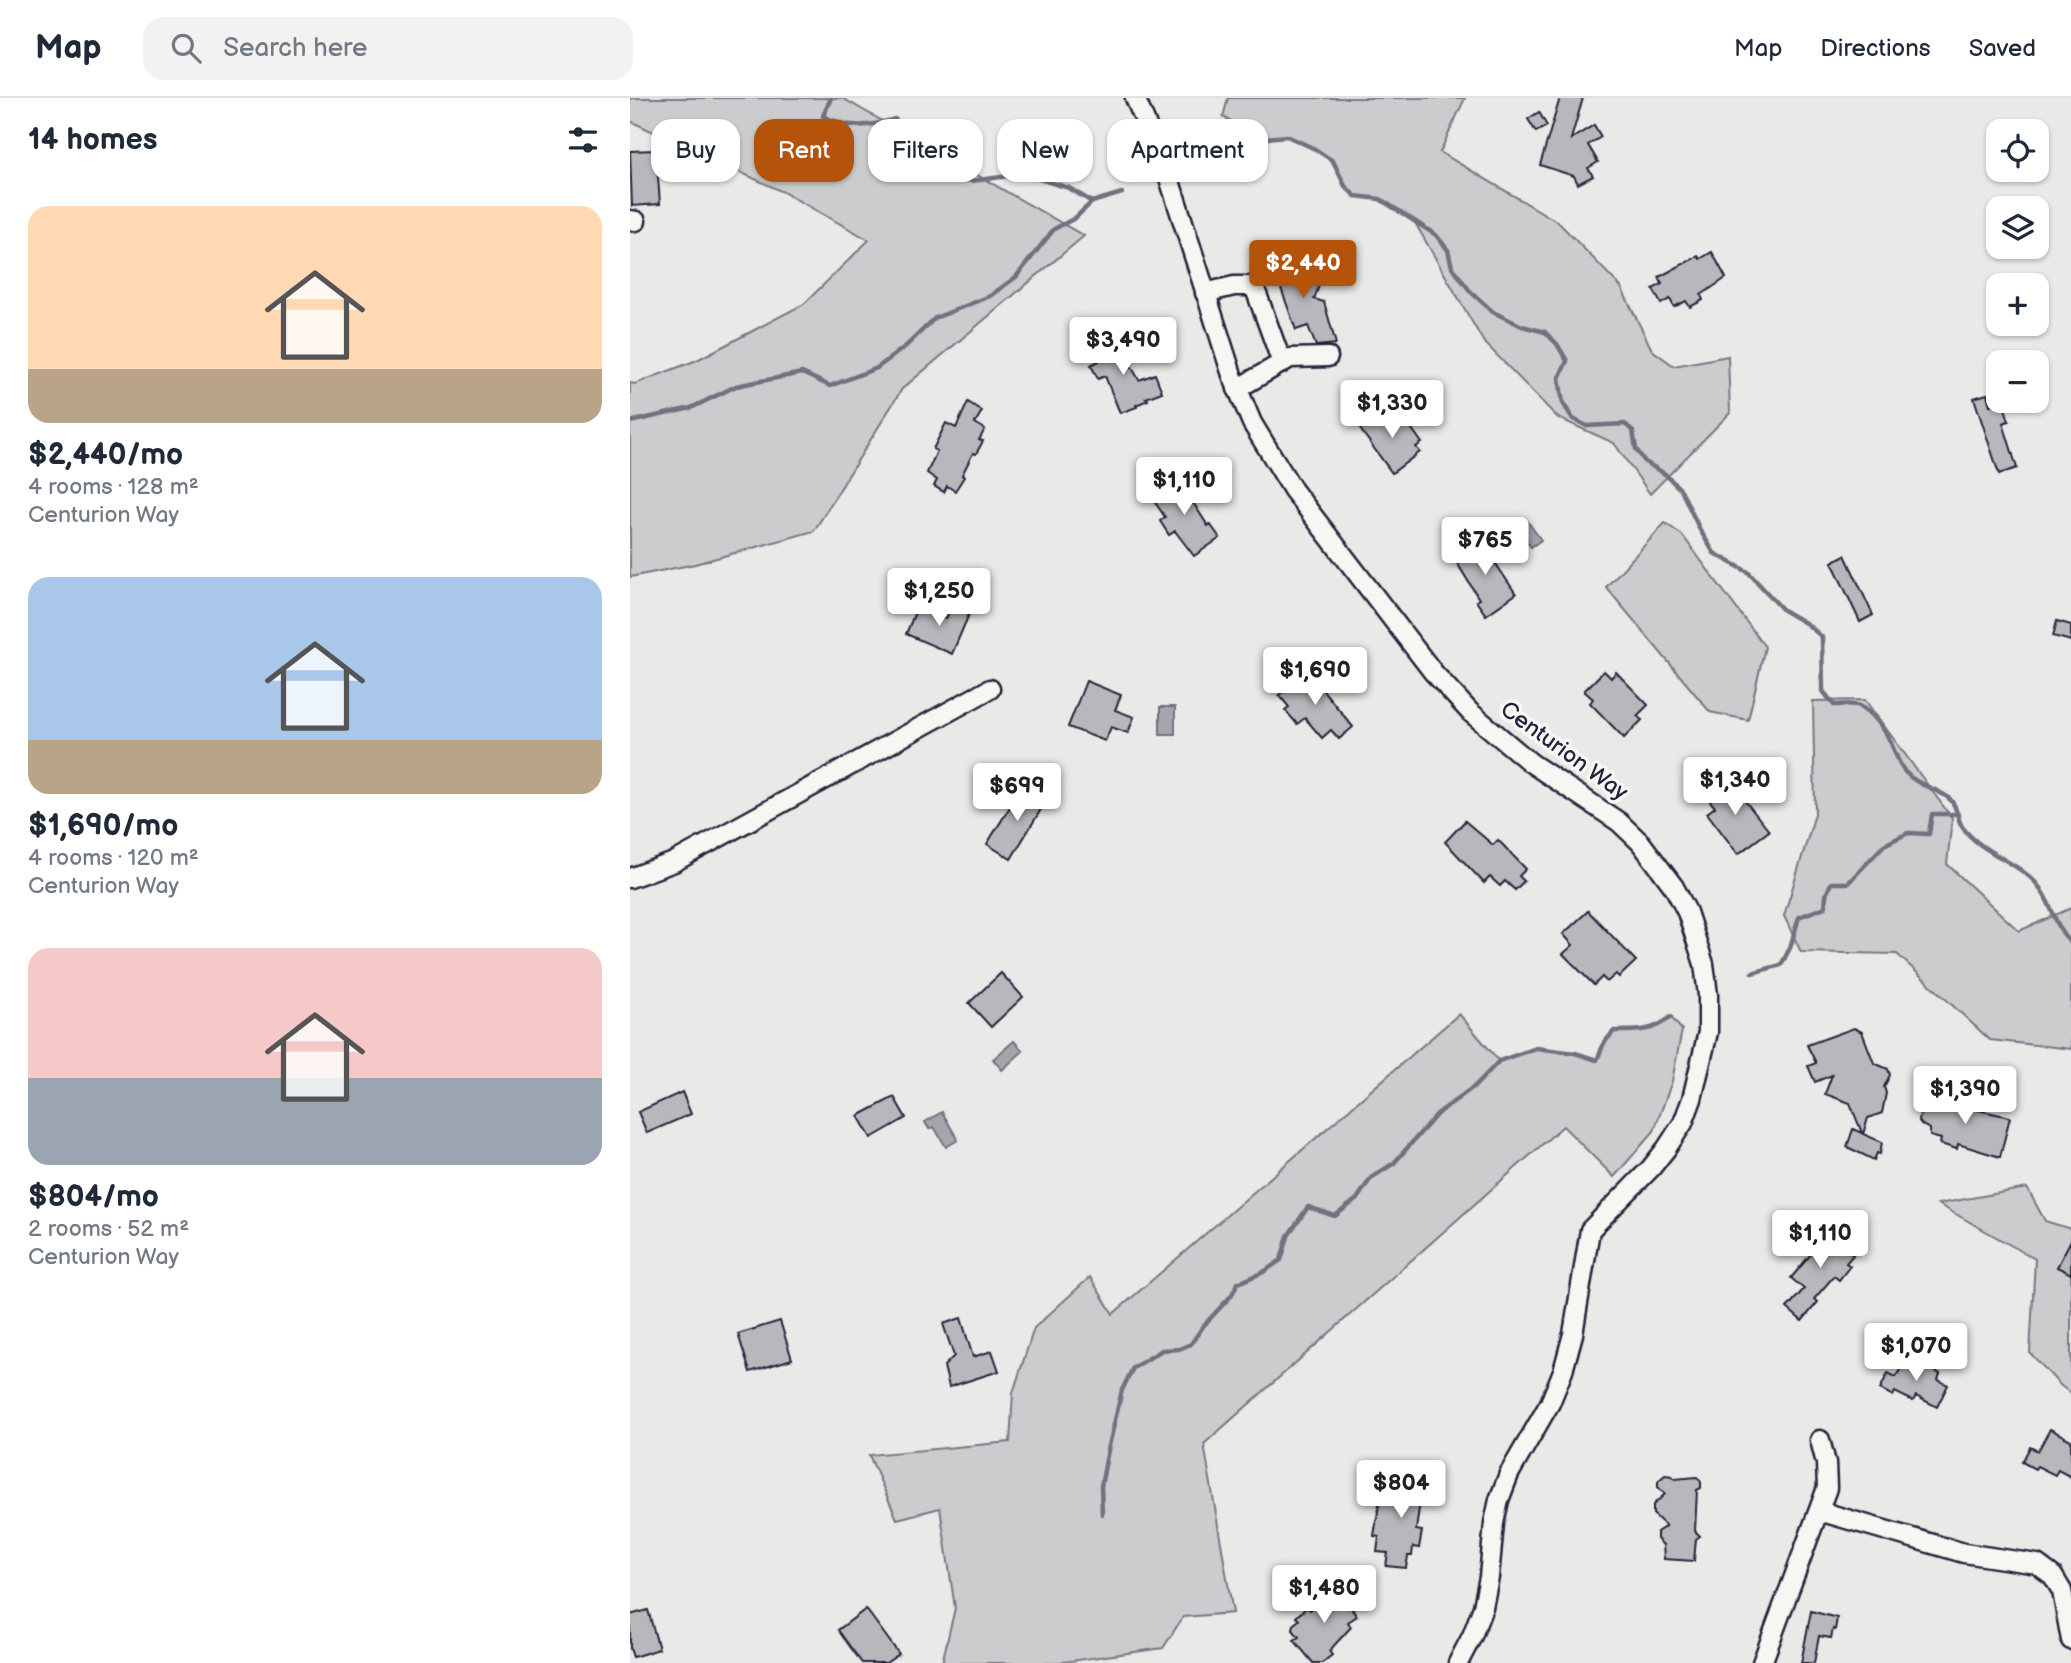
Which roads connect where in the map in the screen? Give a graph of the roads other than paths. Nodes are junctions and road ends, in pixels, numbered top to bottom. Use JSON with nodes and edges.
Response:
{"nodes":[{"id":1,"x":1135,"y":98,"type":"edge"},
{"id":2,"x":1205,"y":292,"type":"junction"},
{"id":3,"x":1328,"y":357,"type":"dead end"},
{"id":4,"x":1282,"y":363,"type":"junction"},
{"id":5,"x":1237,"y":389,"type":"junction"},
{"id":6,"x":990,"y":689,"type":"dead end"},
{"id":7,"x":634,"y":876,"type":"edge"},
{"id":8,"x":1820,"y":1440,"type":"dead end"},
{"id":9,"x":1819,"y":1511,"type":"junction"},
{"id":10,"x":2071,"y":1640,"type":"edge"},
{"id":11,"x":1458,"y":1663,"type":"edge"},
{"id":12,"x":1762,"y":1663,"type":"edge"}],
"edges":[{"from":1,"to":2,"type":"street","name":"Centurion Way"},
{"from":2,"to":4,"type":"street"},
{"from":2,"to":5,"type":"street","name":"Centurion Way"},
{"from":3,"to":4,"type":"street"},
{"from":4,"to":5,"type":"street"},
{"from":5,"to":11,"type":"street","name":"Centurion Way"},
{"from":6,"to":7,"type":"street"},
{"from":8,"to":9,"type":"street"},
{"from":9,"to":10,"type":"street"},
{"from":9,"to":12,"type":"street"}]}
